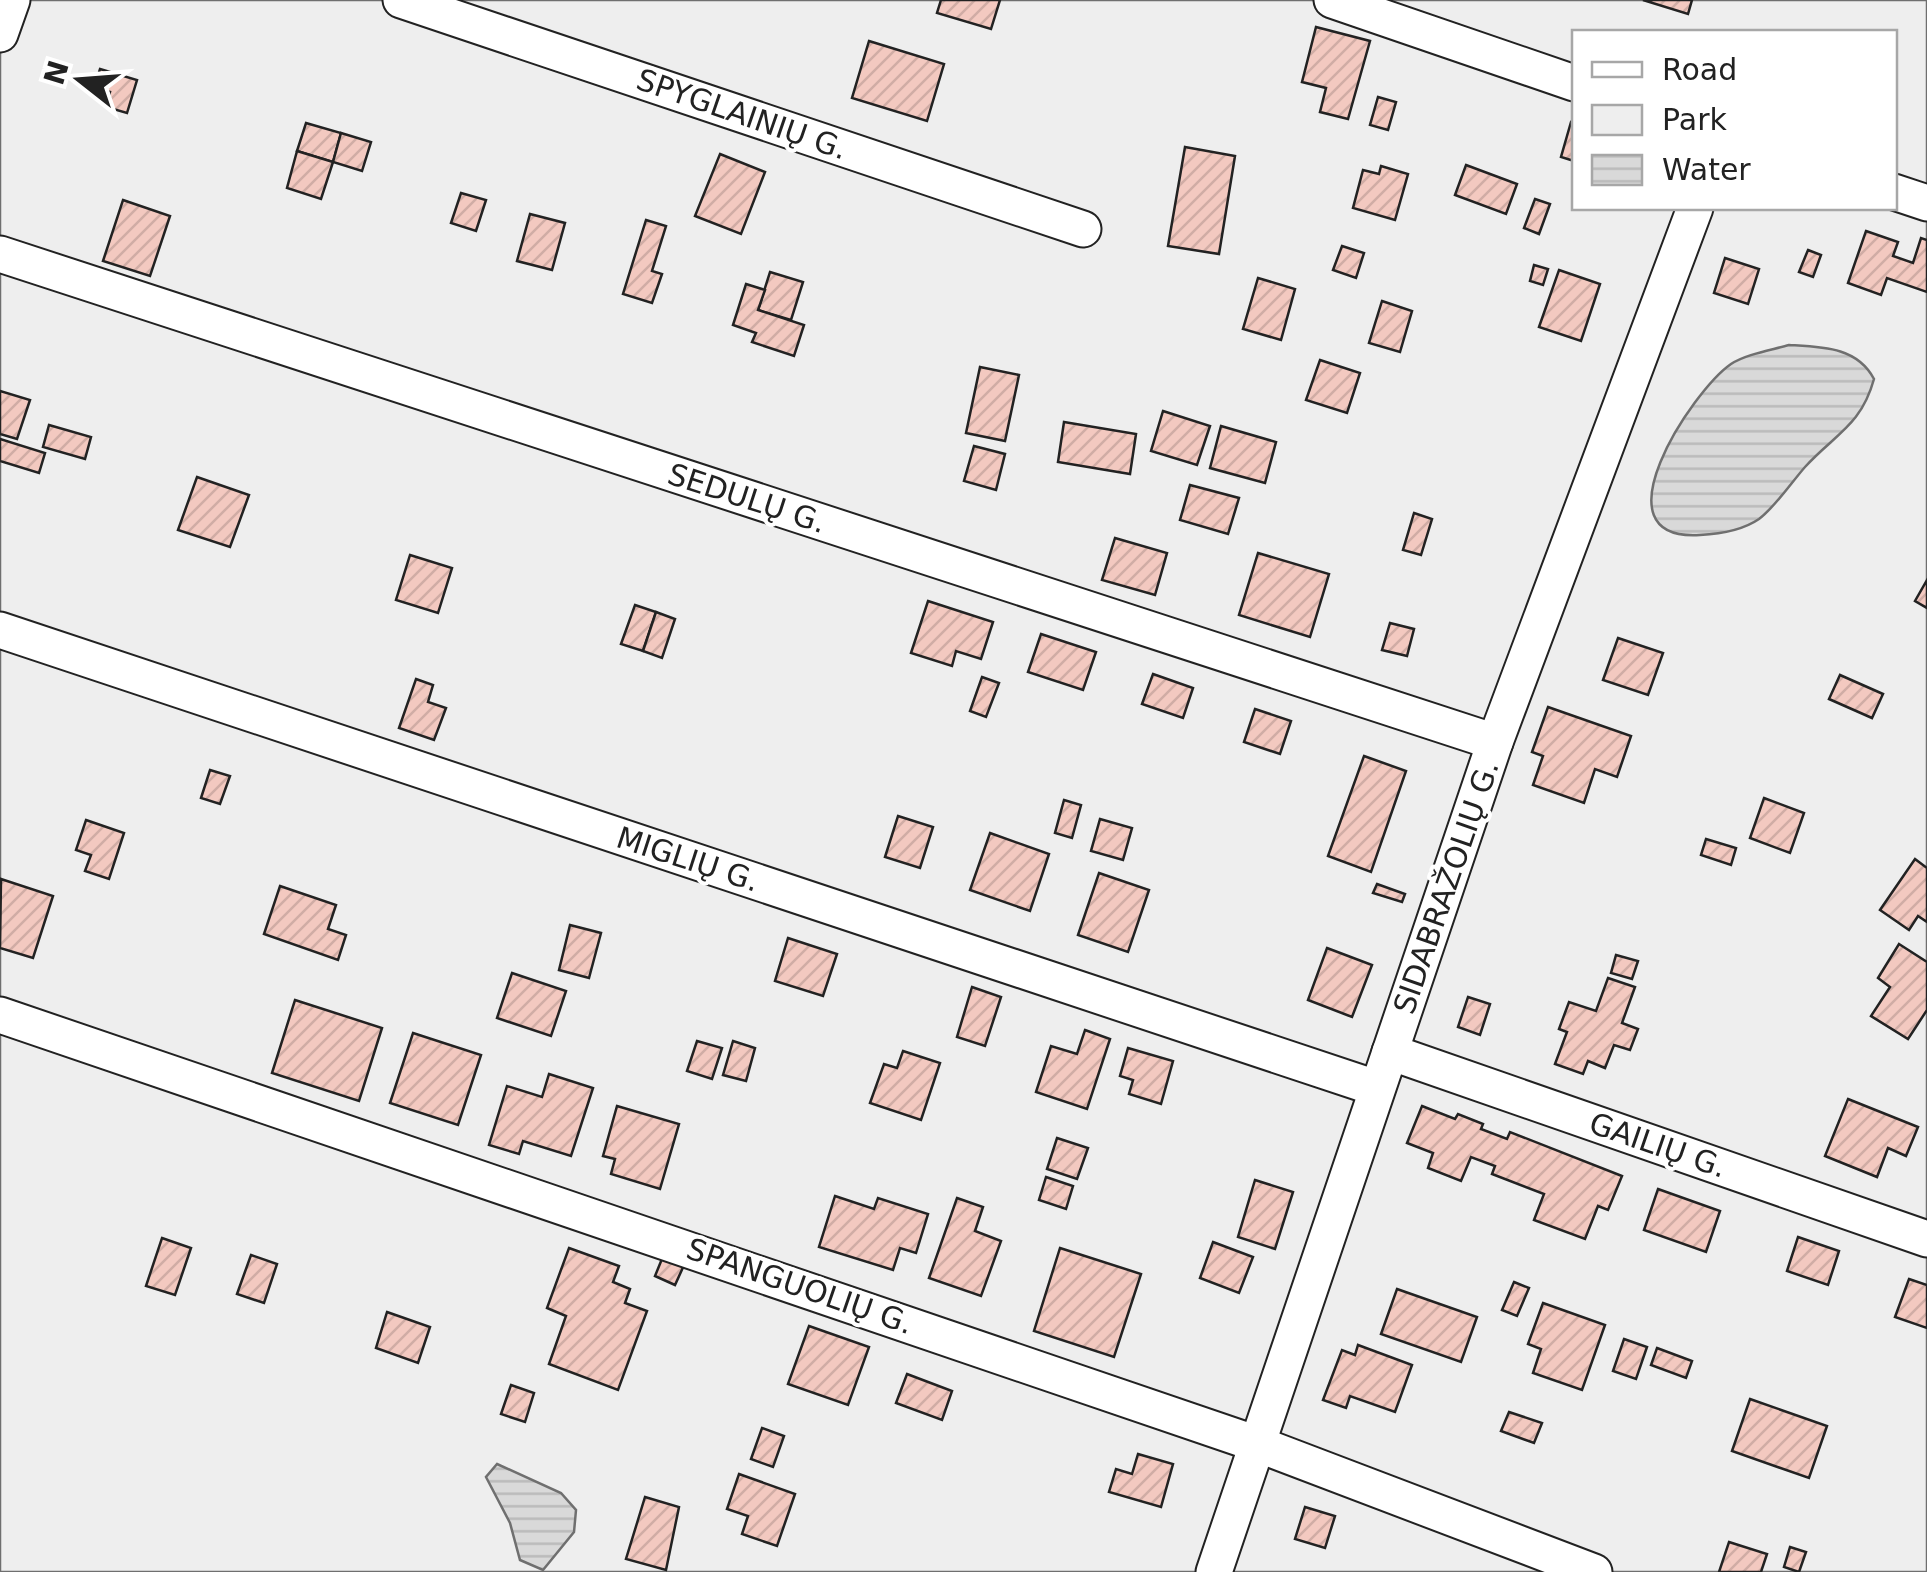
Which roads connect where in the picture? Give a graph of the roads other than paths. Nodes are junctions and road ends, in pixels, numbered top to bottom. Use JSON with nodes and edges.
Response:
{"nodes":[{"id":1,"x":12,"y":0,"type":"edge"},
{"id":2,"x":401,"y":0,"type":"edge"},
{"id":3,"x":1332,"y":0,"type":"edge"},
{"id":4,"x":0,"y":34,"type":"edge"},
{"id":5,"x":1572,"y":82,"type":"edge"},
{"id":6,"x":1897,"y":193,"type":"edge"},
{"id":7,"x":1927,"y":202,"type":"edge"},
{"id":8,"x":1694,"y":210,"type":"edge"},
{"id":9,"x":1083,"y":229,"type":"dead end"},
{"id":10,"x":0,"y":254,"type":"edge"},
{"id":11,"x":0,"y":630,"type":"edge"},
{"id":12,"x":1494,"y":742,"type":"junction"},
{"id":13,"x":0,"y":1015,"type":"edge"},
{"id":14,"x":1390,"y":1052,"type":"junction"},
{"id":15,"x":1376,"y":1088,"type":"junction"},
{"id":16,"x":1927,"y":1239,"type":"edge"},
{"id":17,"x":1260,"y":1445,"type":"junction"},
{"id":18,"x":1214,"y":1572,"type":"edge"},
{"id":19,"x":1594,"y":1572,"type":"edge"}],
"edges":[{"from":1,"to":4,"type":"street"},
{"from":2,"to":9,"type":"street","name":"SPYGLAINIŲ G."},
{"from":3,"to":5,"type":"street"},
{"from":6,"to":7,"type":"street"},
{"from":8,"to":12,"type":"street","name":"SIDABRAŽOLIŲ G."},
{"from":10,"to":12,"type":"street","name":"SEDULŲ G."},
{"from":11,"to":15,"type":"street","name":"MIGLIŲ G."},
{"from":12,"to":14,"type":"street","name":"SIDABRAŽOLIŲ G."},
{"from":13,"to":17,"type":"street","name":"SPANGUOLIŲ G."},
{"from":14,"to":15,"type":"street","name":"SIDABRAŽOLIŲ G."},
{"from":14,"to":16,"type":"street","name":"GAILIŲ G."},
{"from":15,"to":17,"type":"street","name":"SIDABRAŽOLIŲ G."},
{"from":17,"to":18,"type":"street","name":"SIDABRAŽOLIŲ G."},
{"from":17,"to":19,"type":"street","name":"SPANGUOLIŲ G."}]}
